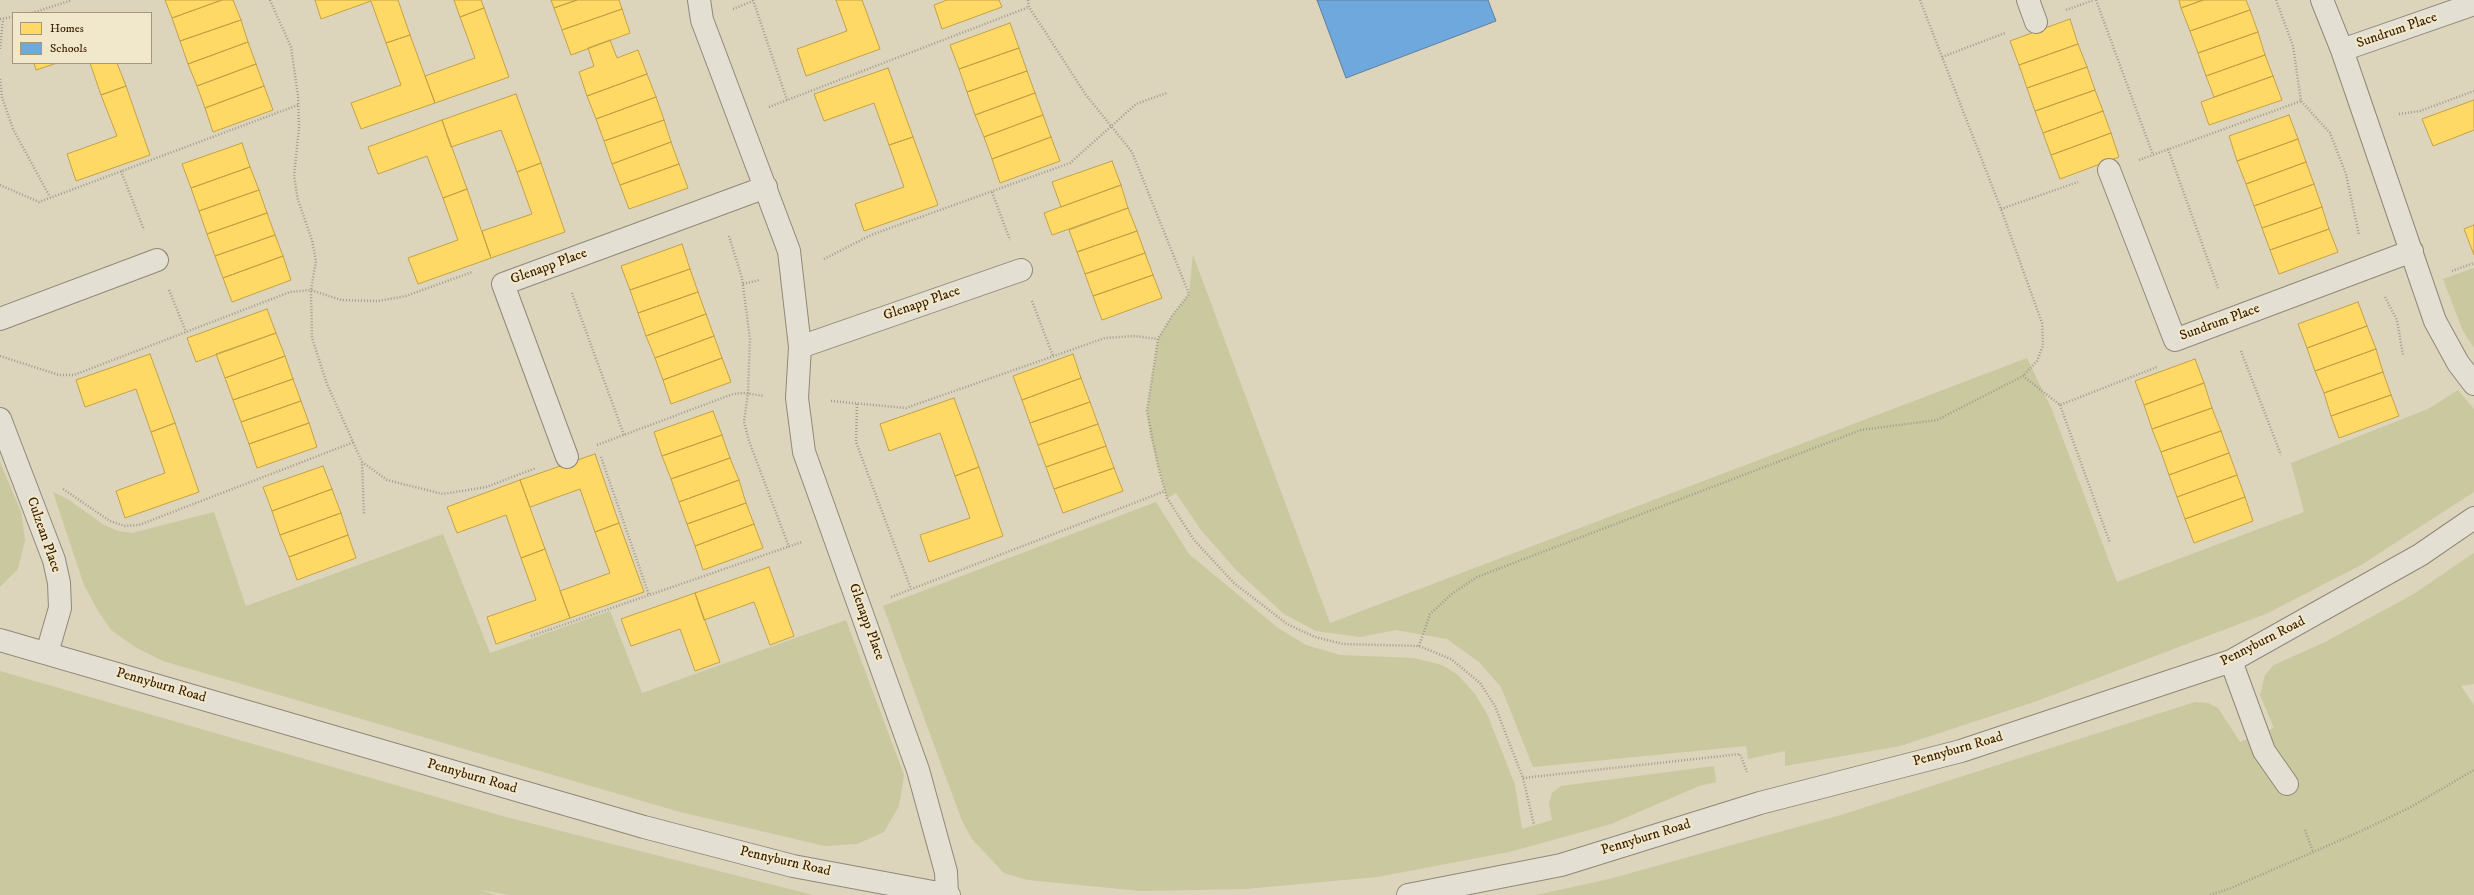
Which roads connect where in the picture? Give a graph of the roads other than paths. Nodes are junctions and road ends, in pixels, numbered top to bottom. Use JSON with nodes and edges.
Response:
{"nodes":[{"id":1,"x":699,"y":0,"type":"edge"},
{"id":2,"x":2028,"y":0,"type":"edge"},
{"id":3,"x":2322,"y":0,"type":"edge"},
{"id":4,"x":2474,"y":4,"type":"edge"},
{"id":5,"x":2036,"y":22,"type":"dead end"},
{"id":6,"x":2342,"y":50,"type":"junction"},
{"id":7,"x":2109,"y":170,"type":"road end"},
{"id":8,"x":766,"y":186,"type":"junction"},
{"id":9,"x":2412,"y":251,"type":"junction"},
{"id":10,"x":156,"y":260,"type":"dead end"},
{"id":11,"x":1021,"y":270,"type":"dead end"},
{"id":12,"x":0,"y":319,"type":"edge"},
{"id":13,"x":800,"y":347,"type":"junction"},
{"id":14,"x":2474,"y":384,"type":"edge"},
{"id":15,"x":0,"y":419,"type":"edge"},
{"id":16,"x":567,"y":457,"type":"dead end"},
{"id":17,"x":2474,"y":518,"type":"edge"},
{"id":18,"x":0,"y":640,"type":"edge"},
{"id":19,"x":47,"y":653,"type":"junction"},
{"id":20,"x":2231,"y":661,"type":"junction"},
{"id":21,"x":2287,"y":784,"type":"dead end"},
{"id":22,"x":948,"y":895,"type":"edge"},
{"id":23,"x":1408,"y":895,"type":"edge"}],
"edges":[{"from":1,"to":8,"type":"street","name":"Glenapp Place"},
{"from":2,"to":5,"type":"street"},
{"from":3,"to":6,"type":"street","name":"Sundrum Place"},
{"from":4,"to":6,"type":"street","name":"Sundrum Place"},
{"from":6,"to":9,"type":"street","name":"Sundrum Place"},
{"from":7,"to":9,"type":"street","name":"Sundrum Place"},
{"from":8,"to":13,"type":"street","name":"Glenapp Place"},
{"from":8,"to":16,"type":"street","name":"Glenapp Place"},
{"from":9,"to":14,"type":"street","name":"Sundrum Place"},
{"from":10,"to":12,"type":"street"},
{"from":11,"to":13,"type":"street","name":"Glenapp Place"},
{"from":13,"to":22,"type":"street","name":"Glenapp Place"},
{"from":15,"to":19,"type":"street","name":"Culzean Place"},
{"from":17,"to":20,"type":"street","name":"Pennyburn Road"},
{"from":18,"to":19,"type":"street","name":"Pennyburn Road"},
{"from":19,"to":22,"type":"street","name":"Pennyburn Road"},
{"from":20,"to":21,"type":"street"},
{"from":20,"to":23,"type":"street","name":"Pennyburn Road"}]}
